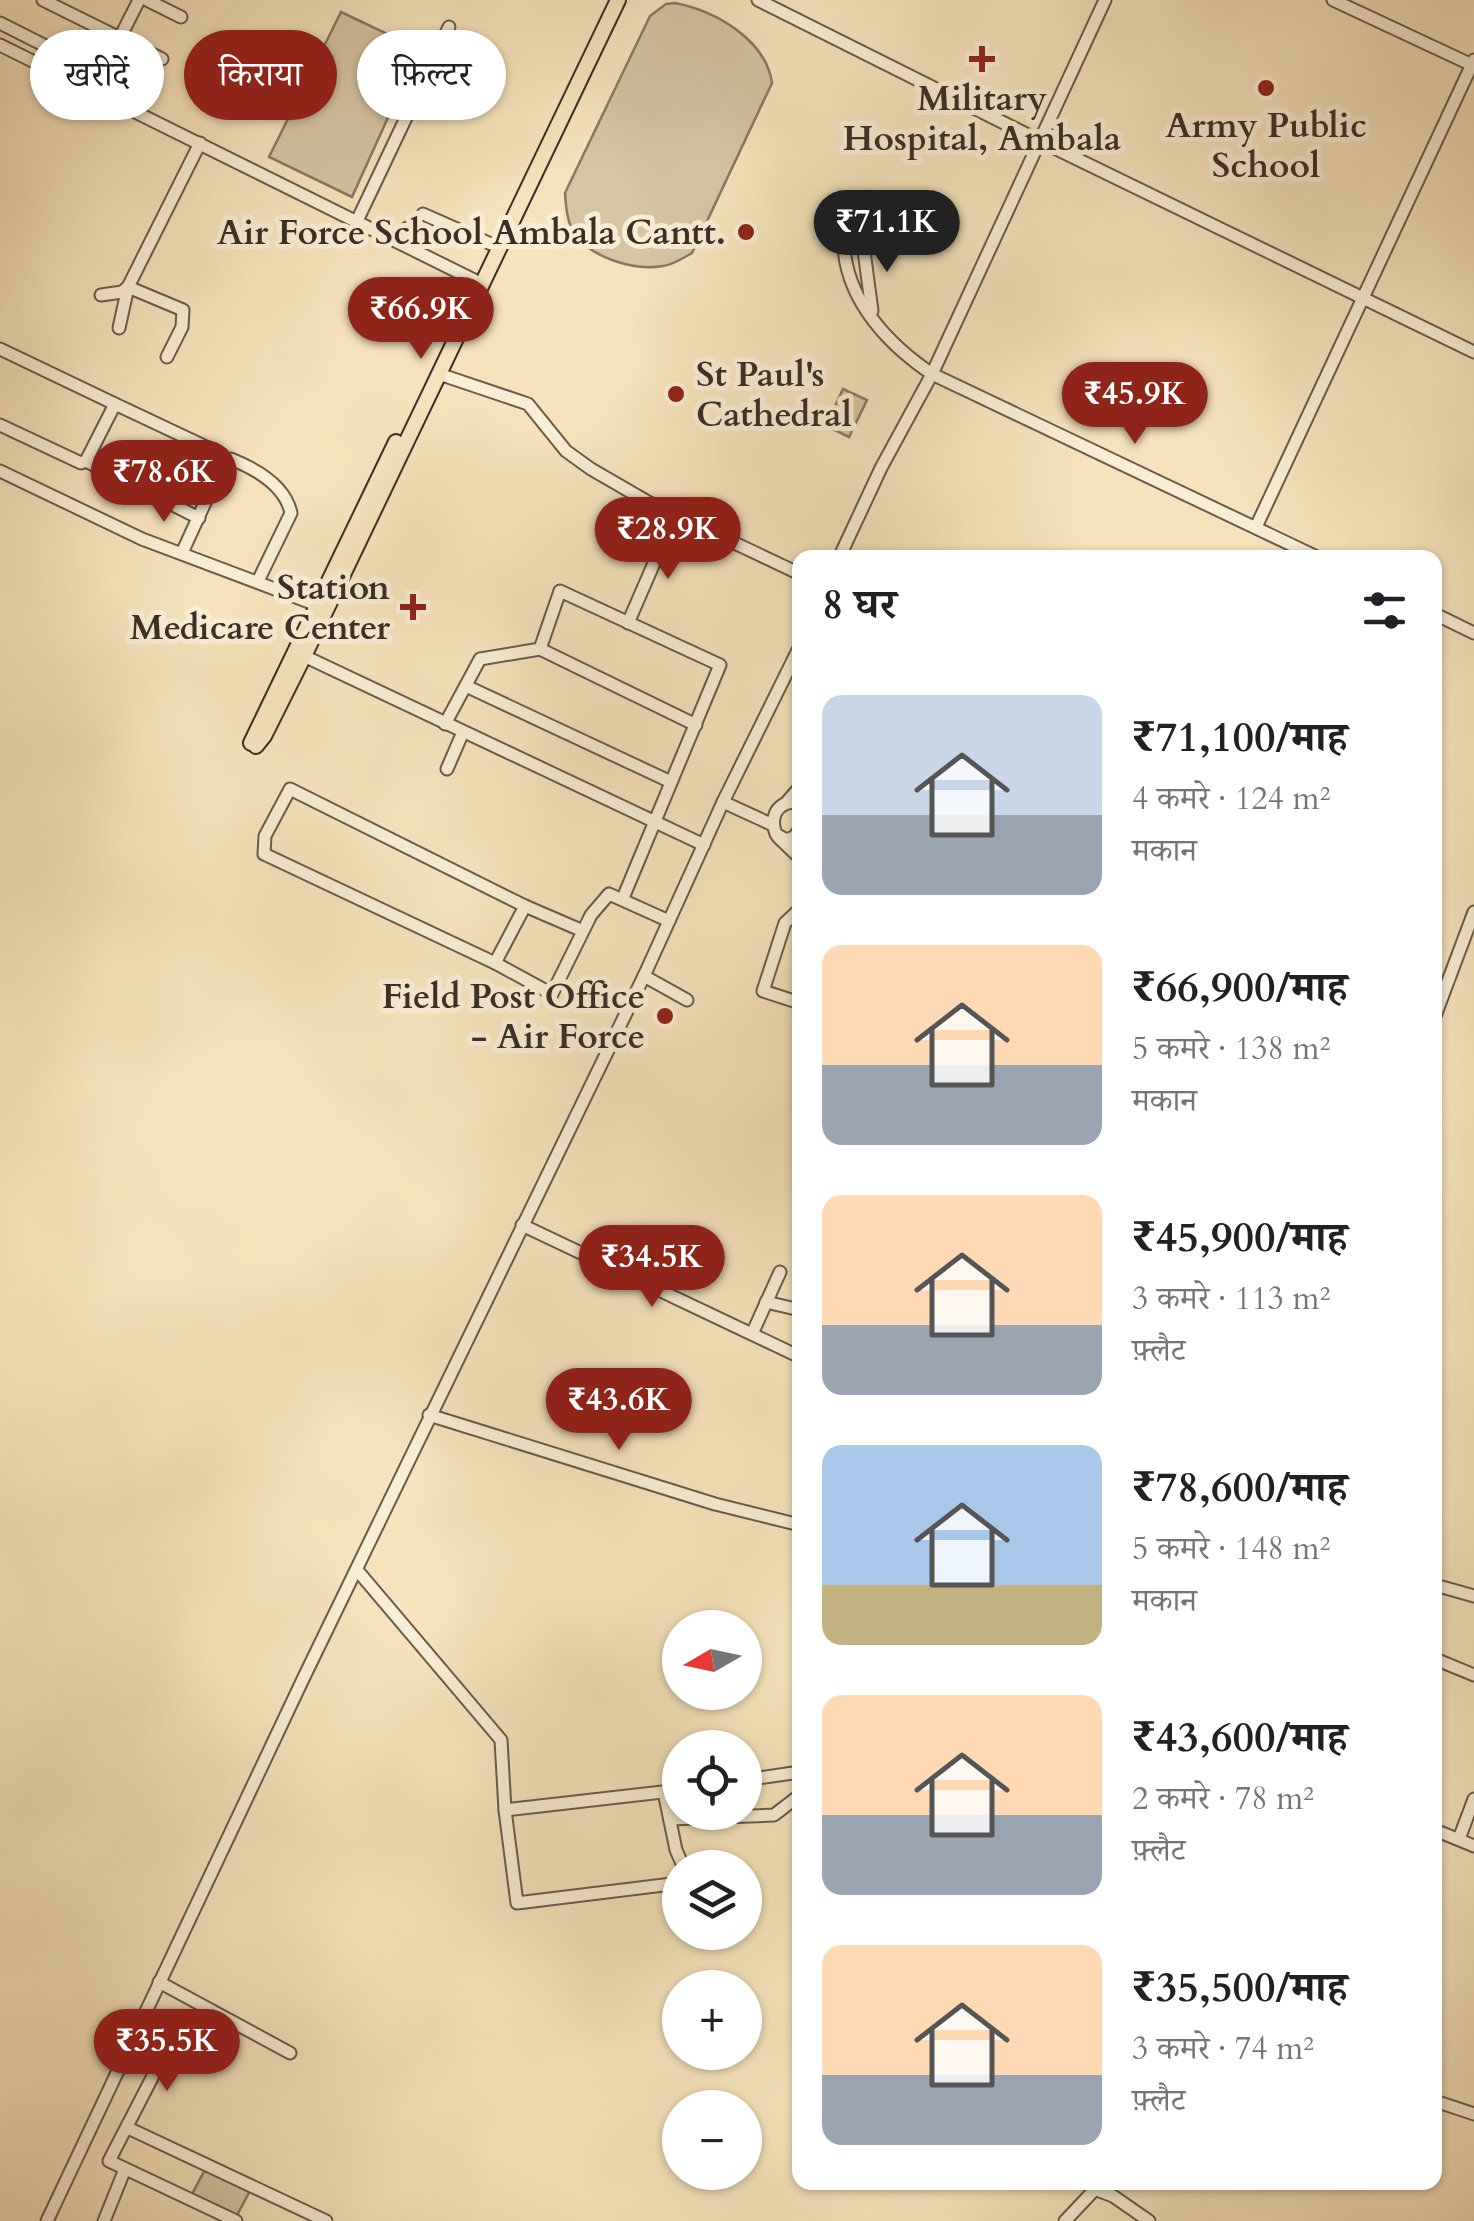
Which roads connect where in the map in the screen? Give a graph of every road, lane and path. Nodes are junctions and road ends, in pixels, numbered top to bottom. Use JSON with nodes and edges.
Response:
{"nodes":[{"id":1,"x":43,"y":0,"type":"edge"},
{"id":2,"x":139,"y":0,"type":"edge"},
{"id":3,"x":147,"y":0,"type":"edge"},
{"id":4,"x":608,"y":0,"type":"edge"},
{"id":5,"x":618,"y":0,"type":"edge"},
{"id":6,"x":758,"y":0,"type":"edge"},
{"id":7,"x":1105,"y":0,"type":"edge"},
{"id":8,"x":1333,"y":0,"type":"edge"},
{"id":9,"x":181,"y":17,"type":"dead end"},
{"id":10,"x":0,"y":23,"type":"edge"},
{"id":11,"x":449,"y":27,"type":"dead end"},
{"id":12,"x":101,"y":30,"type":"edge"},
{"id":13,"x":124,"y":30,"type":"edge"},
{"id":14,"x":30,"y":37,"type":"edge"},
{"id":15,"x":0,"y":45,"type":"edge"},
{"id":16,"x":30,"y":60,"type":"edge"},
{"id":17,"x":1473,"y":62,"type":"edge"},
{"id":18,"x":154,"y":120,"type":"edge"},
{"id":19,"x":1038,"y":140,"type":"junction"},
{"id":20,"x":200,"y":143,"type":"junction"},
{"id":21,"x":850,"y":209,"type":"dead end"},
{"id":22,"x":423,"y":214,"type":"dead end"},
{"id":23,"x":357,"y":221,"type":"junction"},
{"id":24,"x":407,"y":228,"type":"dead end"},
{"id":25,"x":862,"y":236,"type":"dead end"},
{"id":26,"x":398,"y":241,"type":"junction"},
{"id":27,"x":491,"y":244,"type":"junction"},
{"id":28,"x":474,"y":280,"type":"junction"},
{"id":29,"x":128,"y":288,"type":"junction"},
{"id":30,"x":101,"y":295,"type":"dead end"},
{"id":31,"x":1362,"y":298,"type":"junction"},
{"id":32,"x":874,"y":320,"type":"junction"},
{"id":33,"x":119,"y":328,"type":"dead end"},
{"id":34,"x":0,"y":349,"type":"edge"},
{"id":35,"x":1474,"y":352,"type":"edge"},
{"id":36,"x":167,"y":357,"type":"dead end"},
{"id":37,"x":440,"y":374,"type":"junction"},
{"id":38,"x":932,"y":374,"type":"junction"},
{"id":39,"x":115,"y":404,"type":"junction"},
{"id":40,"x":0,"y":426,"type":"edge"},
{"id":41,"x":86,"y":461,"type":"junction"},
{"id":42,"x":224,"y":462,"type":"junction"},
{"id":43,"x":0,"y":470,"type":"edge"},
{"id":44,"x":198,"y":518,"type":"junction"},
{"id":45,"x":671,"y":524,"type":"dead end"},
{"id":46,"x":1256,"y":526,"type":"junction"},
{"id":47,"x":843,"y":550,"type":"edge"},
{"id":48,"x":1303,"y":550,"type":"edge"},
{"id":49,"x":182,"y":554,"type":"junction"},
{"id":50,"x":792,"y":570,"type":"edge"},
{"id":51,"x":258,"y":582,"type":"junction"},
{"id":52,"x":316,"y":606,"type":"junction"},
{"id":53,"x":1442,"y":617,"type":"edge"},
{"id":54,"x":628,"y":622,"type":"junction"},
{"id":55,"x":1474,"y":633,"type":"edge"},
{"id":56,"x":540,"y":649,"type":"junction"},
{"id":57,"x":304,"y":656,"type":"junction"},
{"id":58,"x":792,"y":662,"type":"edge"},
{"id":59,"x":466,"y":686,"type":"junction"},
{"id":60,"x":446,"y":724,"type":"junction"},
{"id":61,"x":696,"y":725,"type":"junction"},
{"id":62,"x":463,"y":732,"type":"junction"},
{"id":63,"x":448,"y":770,"type":"dead end"},
{"id":64,"x":671,"y":782,"type":"junction"},
{"id":65,"x":792,"y":796,"type":"edge"},
{"id":66,"x":724,"y":802,"type":"junction"},
{"id":67,"x":786,"y":803,"type":"junction"},
{"id":68,"x":792,"y":804,"type":"edge"},
{"id":69,"x":655,"y":821,"type":"junction"},
{"id":70,"x":776,"y":831,"type":"junction"},
{"id":71,"x":792,"y":838,"type":"edge"},
{"id":72,"x":704,"y":844,"type":"junction"},
{"id":73,"x":792,"y":849,"type":"edge"},
{"id":74,"x":623,"y":898,"type":"junction"},
{"id":75,"x":525,"y":906,"type":"junction"},
{"id":76,"x":1474,"y":912,"type":"edge"},
{"id":77,"x":792,"y":916,"type":"edge"},
{"id":78,"x":670,"y":920,"type":"junction"},
{"id":79,"x":583,"y":931,"type":"junction"},
{"id":80,"x":495,"y":964,"type":"junction"},
{"id":81,"x":644,"y":976,"type":"junction"},
{"id":82,"x":1442,"y":997,"type":"edge"},
{"id":83,"x":687,"y":1000,"type":"dead end"},
{"id":84,"x":792,"y":1001,"type":"edge"},
{"id":85,"x":522,"y":1225,"type":"junction"},
{"id":86,"x":780,"y":1272,"type":"dead end"},
{"id":87,"x":766,"y":1302,"type":"junction"},
{"id":88,"x":792,"y":1308,"type":"edge"},
{"id":89,"x":752,"y":1334,"type":"junction"},
{"id":90,"x":792,"y":1353,"type":"edge"},
{"id":91,"x":429,"y":1415,"type":"junction"},
{"id":92,"x":792,"y":1523,"type":"edge"},
{"id":93,"x":357,"y":1570,"type":"junction"},
{"id":94,"x":1442,"y":1587,"type":"edge"},
{"id":95,"x":1474,"y":1596,"type":"edge"},
{"id":96,"x":1442,"y":1662,"type":"edge"},
{"id":97,"x":1474,"y":1674,"type":"edge"},
{"id":98,"x":792,"y":1773,"type":"edge"},
{"id":99,"x":762,"y":1778,"type":"edge"},
{"id":100,"x":662,"y":1792,"type":"edge"},
{"id":101,"x":1474,"y":1799,"type":"edge"},
{"id":102,"x":792,"y":1802,"type":"edge"},
{"id":103,"x":505,"y":1810,"type":"junction"},
{"id":104,"x":762,"y":1815,"type":"edge"},
{"id":105,"x":1442,"y":1833,"type":"edge"},
{"id":106,"x":1460,"y":1839,"type":"junction"},
{"id":107,"x":1474,"y":1846,"type":"edge"},
{"id":108,"x":662,"y":1885,"type":"edge"},
{"id":109,"x":159,"y":1982,"type":"junction"},
{"id":110,"x":127,"y":2050,"type":"junction"},
{"id":111,"x":290,"y":2054,"type":"dead end"},
{"id":112,"x":1442,"y":2103,"type":"edge"},
{"id":113,"x":1474,"y":2114,"type":"edge"},
{"id":114,"x":128,"y":2128,"type":"junction"},
{"id":115,"x":125,"y":2169,"type":"junction"},
{"id":116,"x":1093,"y":2190,"type":"edge"},
{"id":117,"x":1104,"y":2190,"type":"edge"},
{"id":118,"x":47,"y":2221,"type":"edge"},
{"id":119,"x":104,"y":2221,"type":"edge"},
{"id":120,"x":236,"y":2221,"type":"edge"},
{"id":121,"x":326,"y":2221,"type":"edge"},
{"id":122,"x":1066,"y":2221,"type":"edge"},
{"id":123,"x":1149,"y":2221,"type":"edge"}],
"edges":[{"from":1,"to":12,"type":"street"},
{"from":2,"to":13,"type":"street"},
{"from":3,"to":9,"type":"street"},
{"from":4,"to":27,"type":"main road"},
{"from":5,"to":37,"type":"main road"},
{"from":6,"to":19,"type":"street"},
{"from":7,"to":19,"type":"street"},
{"from":8,"to":17,"type":"street"},
{"from":10,"to":14,"type":"street"},
{"from":11,"to":23,"type":"street"},
{"from":15,"to":16,"type":"street"},
{"from":17,"to":31,"type":"street"},
{"from":18,"to":20,"type":"street"},
{"from":19,"to":31,"type":"street"},
{"from":19,"to":38,"type":"street"},
{"from":20,"to":23,"type":"street"},
{"from":20,"to":29,"type":"street"},
{"from":21,"to":32,"type":"street"},
{"from":22,"to":27,"type":"street"},
{"from":23,"to":26,"type":"street"},
{"from":24,"to":26,"type":"street"},
{"from":25,"to":32,"type":"street"},
{"from":26,"to":28,"type":"street"},
{"from":27,"to":28,"type":"main road"},
{"from":28,"to":52,"type":"main road"},
{"from":29,"to":30,"type":"street"},
{"from":29,"to":33,"type":"street"},
{"from":29,"to":36,"type":"street"},
{"from":31,"to":35,"type":"street"},
{"from":31,"to":46,"type":"street"},
{"from":32,"to":38,"type":"street"},
{"from":34,"to":39,"type":"street"},
{"from":37,"to":50,"type":"street"},
{"from":37,"to":57,"type":"main road"},
{"from":38,"to":46,"type":"street"},
{"from":38,"to":47,"type":"street"},
{"from":39,"to":41,"type":"street"},
{"from":39,"to":42,"type":"street"},
{"from":40,"to":41,"type":"street"},
{"from":41,"to":44,"type":"street"},
{"from":42,"to":44,"type":"street"},
{"from":42,"to":51,"type":"street"},
{"from":43,"to":49,"type":"street"},
{"from":44,"to":49,"type":"street"},
{"from":45,"to":54,"type":"street"},
{"from":46,"to":48,"type":"street"},
{"from":49,"to":51,"type":"street"},
{"from":51,"to":52,"type":"street"},
{"from":52,"to":57,"type":"main road"},
{"from":53,"to":55,"type":"street"},
{"from":54,"to":56,"type":"street"},
{"from":54,"to":61,"type":"street"},
{"from":56,"to":59,"type":"street"},
{"from":56,"to":61,"type":"street"},
{"from":57,"to":60,"type":"street"},
{"from":58,"to":66,"type":"street"},
{"from":59,"to":60,"type":"street"},
{"from":59,"to":64,"type":"street"},
{"from":60,"to":62,"type":"street"},
{"from":61,"to":64,"type":"street"},
{"from":62,"to":63,"type":"street"},
{"from":62,"to":69,"type":"street"},
{"from":64,"to":69,"type":"street"},
{"from":65,"to":67,"type":"street"},
{"from":66,"to":70,"type":"street"},
{"from":66,"to":72,"type":"street"},
{"from":67,"to":68,"type":"street"},
{"from":67,"to":70,"type":"street"},
{"from":69,"to":72,"type":"street"},
{"from":69,"to":74,"type":"street"},
{"from":70,"to":71,"type":"street"},
{"from":70,"to":73,"type":"street"},
{"from":72,"to":78,"type":"street"},
{"from":74,"to":78,"type":"street"},
{"from":74,"to":79,"type":"street"},
{"from":75,"to":79,"type":"street"},
{"from":75,"to":80,"type":"street"},
{"from":75,"to":80,"type":"street"},
{"from":76,"to":82,"type":"street"},
{"from":77,"to":84,"type":"street"},
{"from":78,"to":81,"type":"street"},
{"from":79,"to":80,"type":"street"},
{"from":81,"to":83,"type":"street"},
{"from":81,"to":85,"type":"street"},
{"from":85,"to":89,"type":"street"},
{"from":85,"to":91,"type":"street"},
{"from":86,"to":87,"type":"street"},
{"from":87,"to":88,"type":"street"},
{"from":87,"to":89,"type":"street"},
{"from":89,"to":90,"type":"street"},
{"from":91,"to":92,"type":"street"},
{"from":91,"to":93,"type":"street"},
{"from":93,"to":103,"type":"street"},
{"from":93,"to":109,"type":"street"},
{"from":94,"to":95,"type":"street"},
{"from":96,"to":97,"type":"street"},
{"from":98,"to":99,"type":"street"},
{"from":100,"to":103,"type":"street"},
{"from":101,"to":106,"type":"street"},
{"from":102,"to":104,"type":"street"},
{"from":103,"to":108,"type":"street"},
{"from":105,"to":106,"type":"street"},
{"from":106,"to":107,"type":"street"},
{"from":109,"to":110,"type":"street"},
{"from":109,"to":111,"type":"street"},
{"from":110,"to":114,"type":"street"},
{"from":110,"to":118,"type":"street"},
{"from":112,"to":113,"type":"street"},
{"from":114,"to":115,"type":"street"},
{"from":114,"to":121,"type":"street"},
{"from":115,"to":119,"type":"street"},
{"from":115,"to":120,"type":"street"},
{"from":116,"to":122,"type":"street"},
{"from":117,"to":123,"type":"street"}]}
